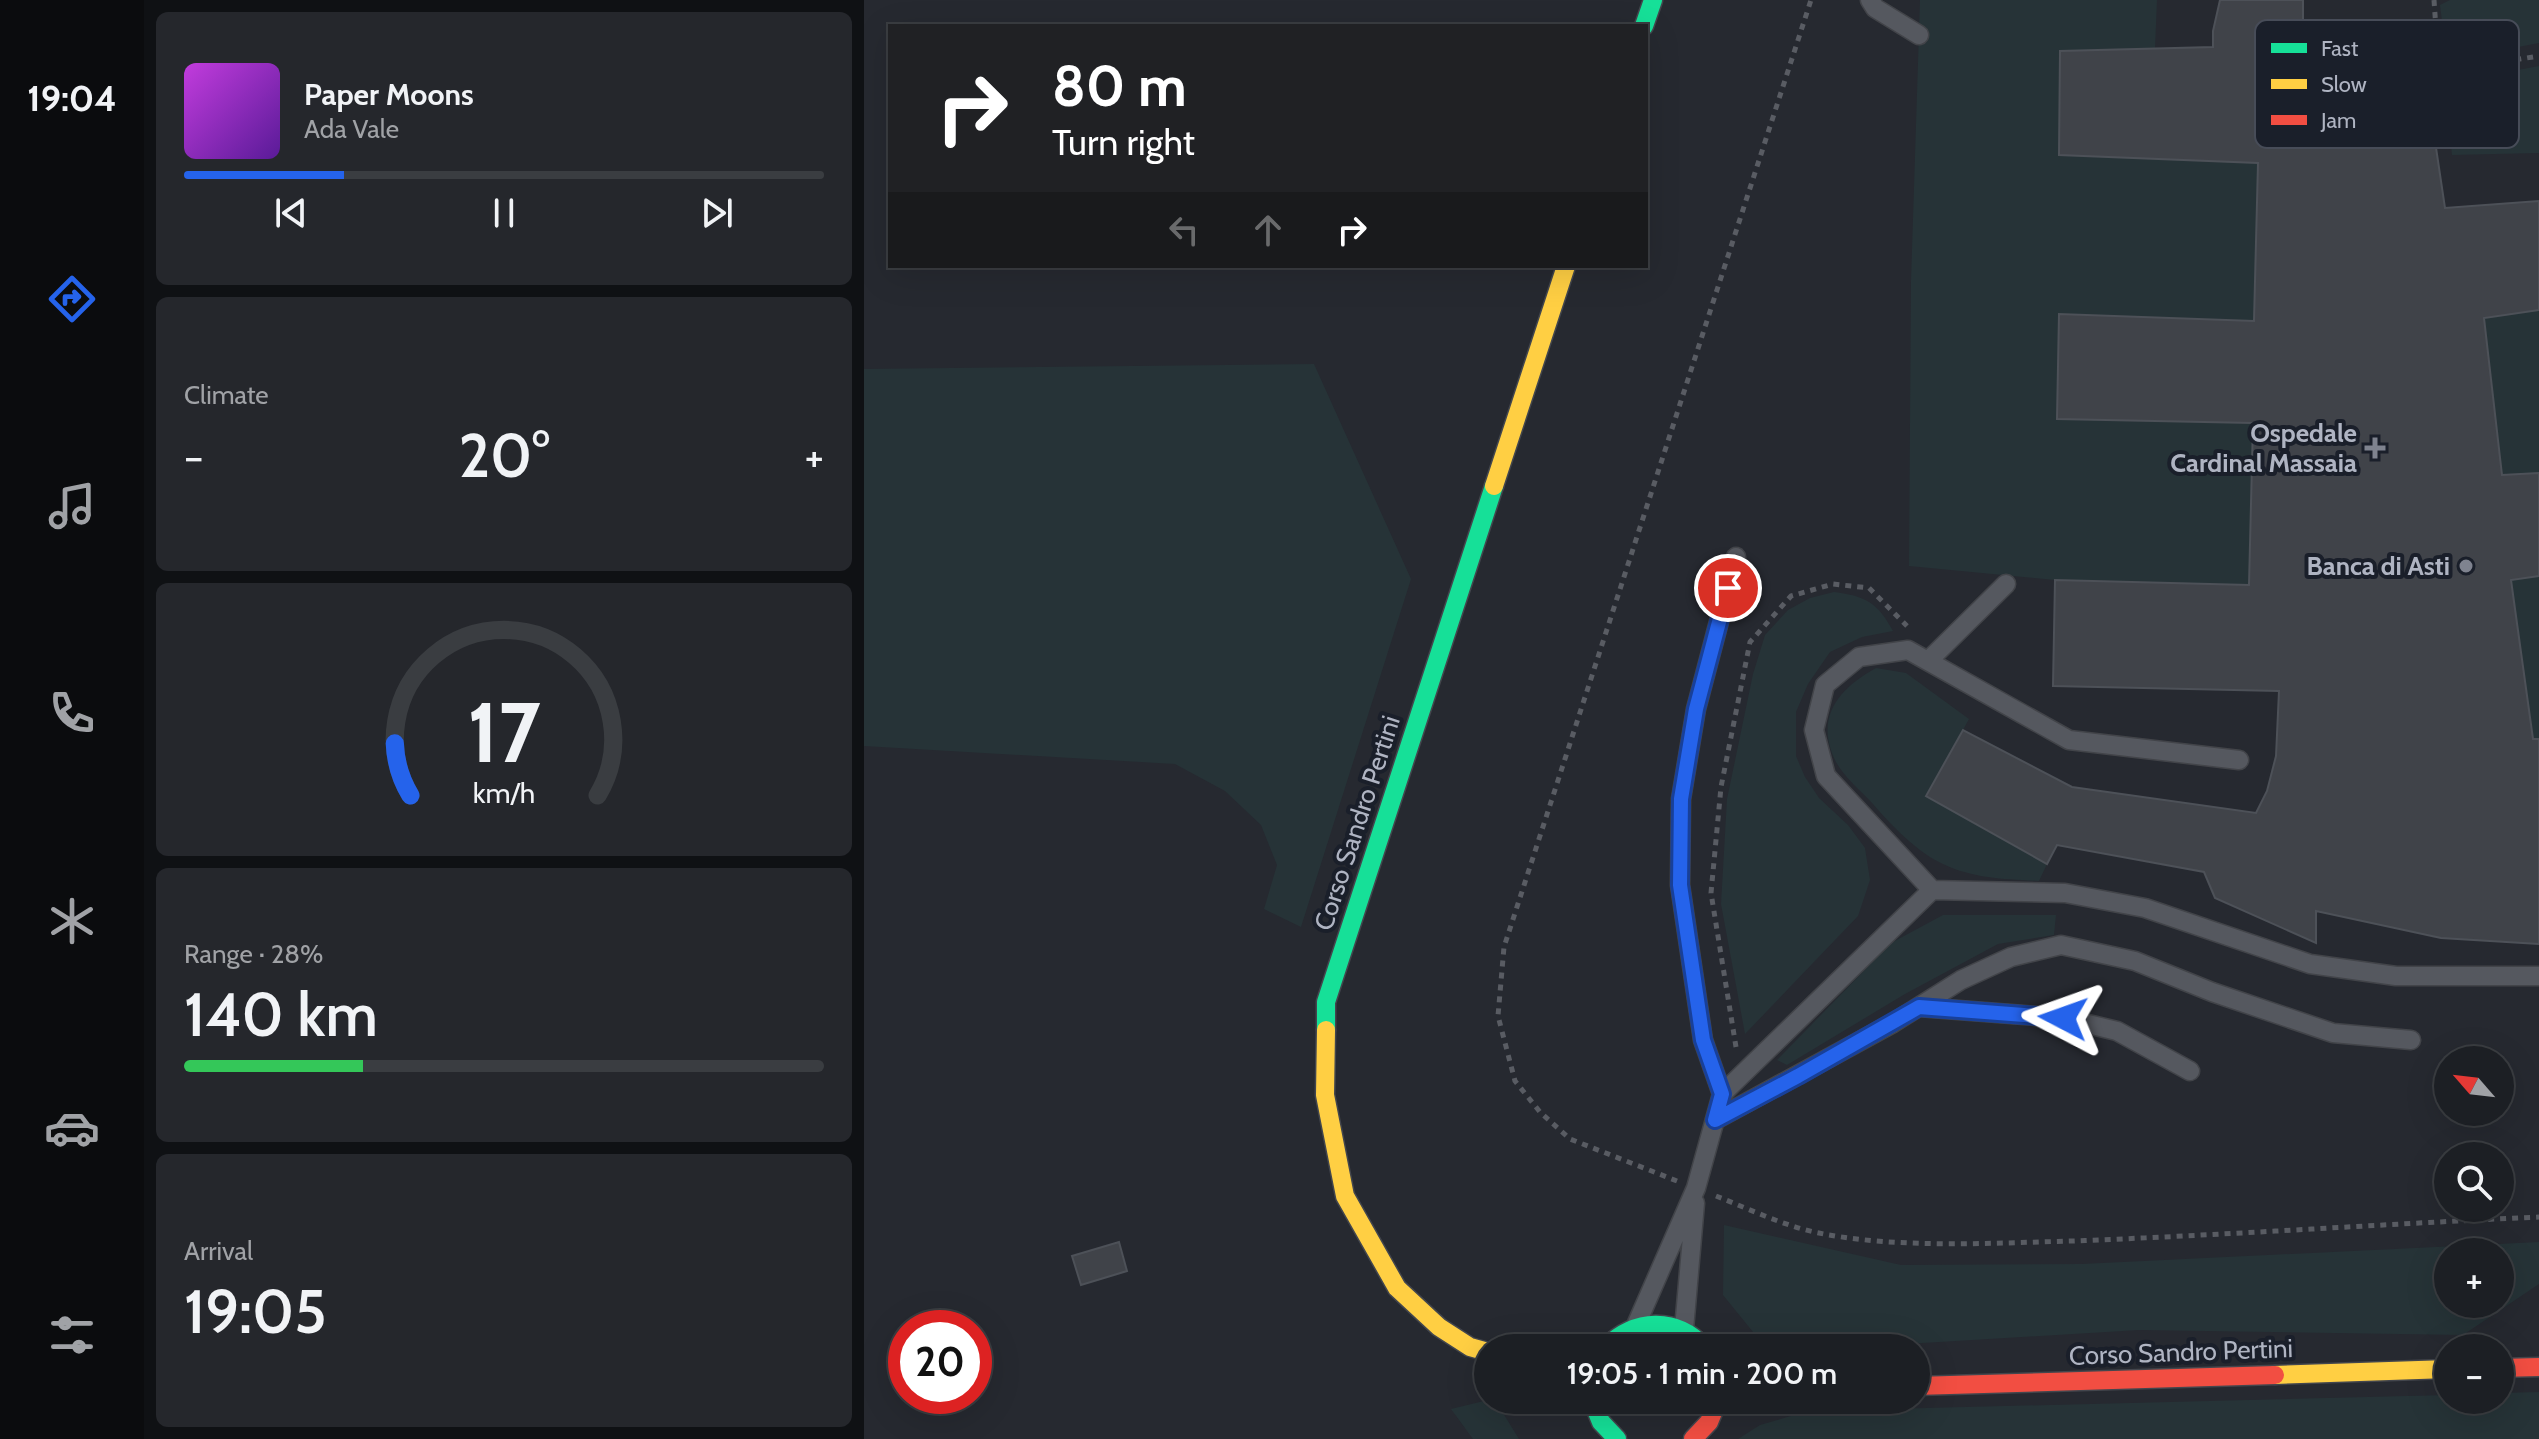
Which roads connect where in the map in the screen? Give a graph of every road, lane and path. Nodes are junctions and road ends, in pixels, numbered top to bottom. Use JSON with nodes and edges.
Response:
{"nodes":[{"id":1,"x":1653,"y":0,"type":"edge"},
{"id":2,"x":1811,"y":0,"type":"edge"},
{"id":3,"x":1870,"y":0,"type":"edge"},
{"id":4,"x":2434,"y":0,"type":"edge"},
{"id":5,"x":2435,"y":20,"type":"edge"},
{"id":6,"x":1645,"y":24,"type":"edge"},
{"id":7,"x":1919,"y":35,"type":"dead end"},
{"id":8,"x":2539,"y":56,"type":"edge"},
{"id":9,"x":2519,"y":59,"type":"edge"},
{"id":10,"x":1565,"y":268,"type":"edge"},
{"id":11,"x":1736,"y":557,"type":"dead end"},
{"id":12,"x":2006,"y":584,"type":"dead end"},
{"id":13,"x":1928,"y":661,"type":"junction"},
{"id":14,"x":2239,"y":760,"type":"dead end"},
{"id":15,"x":1932,"y":890,"type":"junction"},
{"id":16,"x":2539,"y":976,"type":"edge"},
{"id":17,"x":1919,"y":1007,"type":"junction"},
{"id":18,"x":2411,"y":1040,"type":"dead end"},
{"id":19,"x":2190,"y":1071,"type":"dead end"},
{"id":20,"x":1740,"y":1075,"type":"junction"},
{"id":21,"x":1722,"y":1094,"type":"junction"},
{"id":22,"x":1715,"y":1120,"type":"junction"},
{"id":23,"x":1696,"y":1188,"type":"junction"},
{"id":24,"x":2539,"y":1217,"type":"edge"},
{"id":25,"x":1636,"y":1326,"type":"junction"},
{"id":26,"x":1684,"y":1330,"type":"junction"},
{"id":27,"x":1620,"y":1334,"type":"edge"},
{"id":28,"x":1689,"y":1334,"type":"edge"},
{"id":29,"x":1474,"y":1348,"type":"edge"},
{"id":30,"x":2539,"y":1367,"type":"edge"},
{"id":31,"x":2514,"y":1368,"type":"edge"},
{"id":32,"x":2434,"y":1369,"type":"edge"},
{"id":33,"x":1930,"y":1386,"type":"edge"},
{"id":34,"x":1596,"y":1414,"type":"edge"},
{"id":35,"x":1712,"y":1414,"type":"edge"},
{"id":36,"x":1617,"y":1439,"type":"edge"},
{"id":37,"x":1693,"y":1439,"type":"edge"}],
"edges":[{"from":1,"to":6,"type":"street"},
{"from":2,"to":23,"type":"path"},
{"from":3,"to":7,"type":"lane"},
{"from":4,"to":5,"type":"path"},
{"from":8,"to":9,"type":"path"},
{"from":10,"to":29,"type":"street","name":"Corso Sandro Pertini"},
{"from":11,"to":21,"type":"lane"},
{"from":12,"to":13,"type":"lane"},
{"from":13,"to":14,"type":"lane"},
{"from":13,"to":15,"type":"lane"},
{"from":13,"to":20,"type":"path"},
{"from":15,"to":16,"type":"lane"},
{"from":15,"to":20,"type":"lane"},
{"from":17,"to":18,"type":"lane"},
{"from":17,"to":19,"type":"lane"},
{"from":17,"to":22,"type":"lane"},
{"from":20,"to":21,"type":"lane"},
{"from":21,"to":22,"type":"lane"},
{"from":22,"to":23,"type":"lane"},
{"from":23,"to":24,"type":"path"},
{"from":23,"to":25,"type":"lane"},
{"from":23,"to":26,"type":"lane"},
{"from":25,"to":26,"type":"street"},
{"from":25,"to":27,"type":"street"},
{"from":26,"to":28,"type":"street"},
{"from":30,"to":31,"type":"street"},
{"from":32,"to":33,"type":"street","name":"Corso Sandro Pertini"},
{"from":34,"to":36,"type":"street"},
{"from":35,"to":37,"type":"street"}]}
